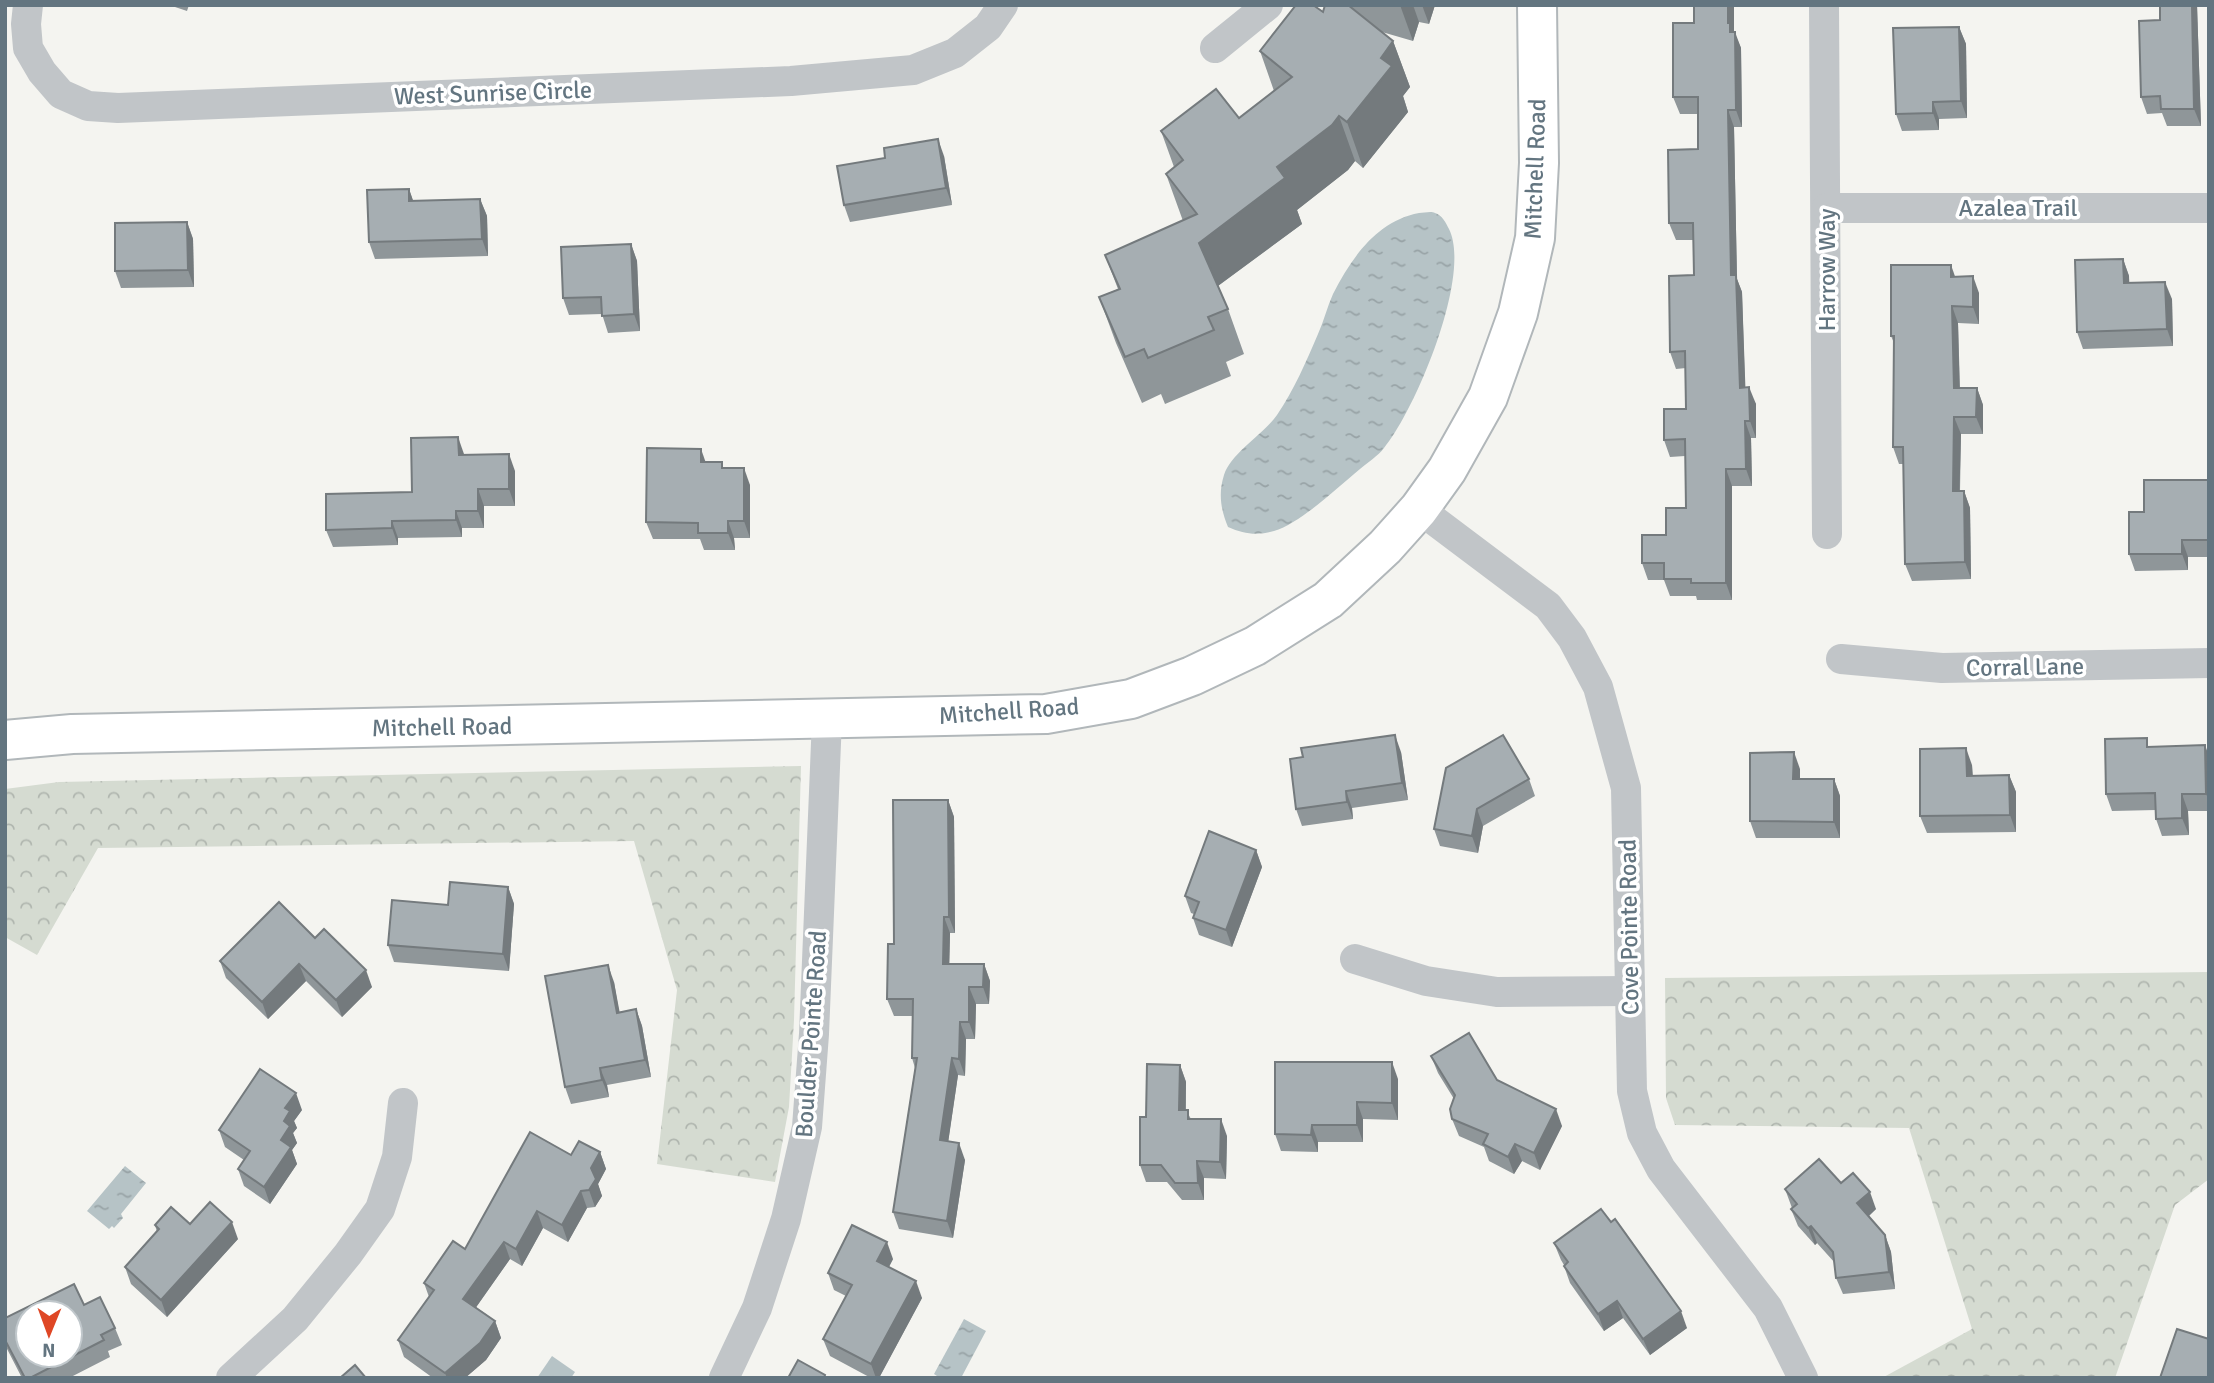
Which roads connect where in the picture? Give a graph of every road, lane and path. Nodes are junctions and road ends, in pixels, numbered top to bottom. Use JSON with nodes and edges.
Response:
{"nodes":[{"id":1,"x":29,"y":5,"type":"edge"},
{"id":2,"x":1003,"y":5,"type":"edge"},
{"id":3,"x":1268,"y":5,"type":"edge"},
{"id":4,"x":1536,"y":5,"type":"edge"},
{"id":5,"x":1824,"y":5,"type":"edge"},
{"id":6,"x":1215,"y":48,"type":"dead end"},
{"id":7,"x":1826,"y":208,"type":"junction"},
{"id":8,"x":2209,"y":208,"type":"edge"},
{"id":9,"x":1419,"y":509,"type":"junction"},
{"id":10,"x":1827,"y":534,"type":"dead end"},
{"id":11,"x":1841,"y":659,"type":"dead end"},
{"id":12,"x":2209,"y":663,"type":"edge"},
{"id":13,"x":827,"y":719,"type":"junction"},
{"id":14,"x":5,"y":740,"type":"edge"},
{"id":15,"x":1354,"y":959,"type":"dead end"},
{"id":16,"x":1630,"y":991,"type":"junction"},
{"id":17,"x":403,"y":1103,"type":"dead end"},
{"id":18,"x":231,"y":1378,"type":"edge"},
{"id":19,"x":724,"y":1378,"type":"edge"},
{"id":20,"x":1803,"y":1378,"type":"edge"}],
"edges":[{"from":1,"to":2,"type":"street","name":"West Sunrise Circle"},
{"from":3,"to":6,"type":"street"},
{"from":4,"to":9,"type":"main road","name":"Mitchell Road"},
{"from":5,"to":7,"type":"street","name":"Harrow Way"},
{"from":7,"to":8,"type":"street","name":"Azalea Trail"},
{"from":7,"to":10,"type":"street","name":"Harrow Way"},
{"from":9,"to":13,"type":"main road","name":"Mitchell Road"},
{"from":9,"to":16,"type":"street","name":"Cove Pointe Road"},
{"from":11,"to":12,"type":"street","name":"Corral Lane"},
{"from":13,"to":14,"type":"main road","name":"Mitchell Road"},
{"from":13,"to":19,"type":"street","name":"Boulder Pointe Road"},
{"from":15,"to":16,"type":"street"},
{"from":16,"to":20,"type":"street","name":"Cove Pointe Road"},
{"from":17,"to":18,"type":"street"}]}
